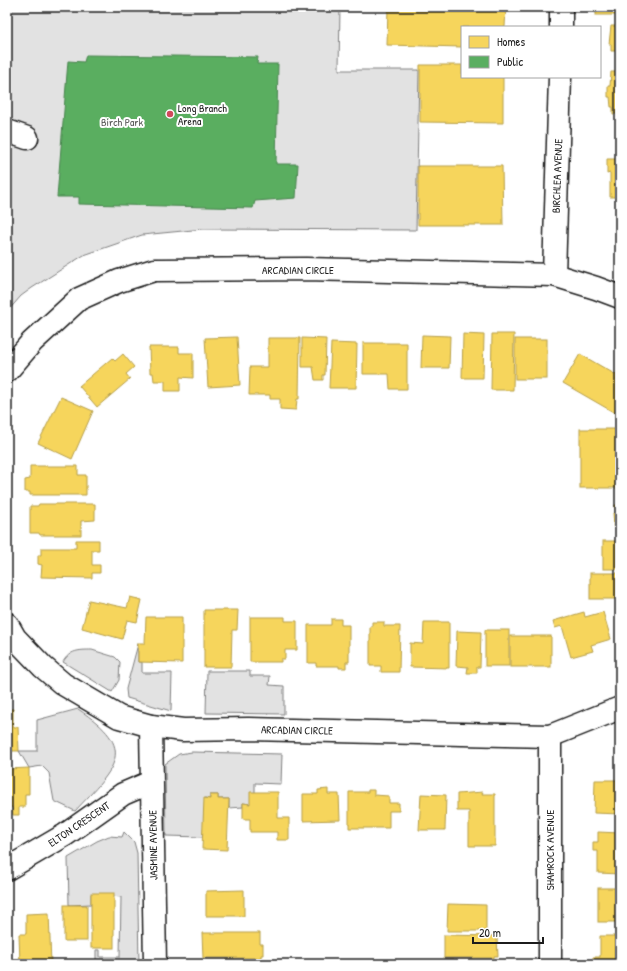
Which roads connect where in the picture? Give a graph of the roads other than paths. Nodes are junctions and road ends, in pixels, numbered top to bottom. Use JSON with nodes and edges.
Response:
{"nodes":[{"id":1,"x":561,"y":7,"type":"edge"},
{"id":2,"x":561,"y":26,"type":"edge"},
{"id":3,"x":560,"y":78,"type":"edge"},
{"id":4,"x":7,"y":131,"type":"edge"},
{"id":5,"x":27,"y":138,"type":"dead end"},
{"id":6,"x":554,"y":275,"type":"junction"},
{"id":7,"x":620,"y":297,"type":"edge"},
{"id":8,"x":7,"y":371,"type":"edge"},
{"id":9,"x":7,"y":624,"type":"edge"},
{"id":10,"x":620,"y":708,"type":"edge"},
{"id":11,"x":151,"y":726,"type":"junction"},
{"id":12,"x":550,"y":736,"type":"junction"},
{"id":13,"x":151,"y":782,"type":"junction"},
{"id":14,"x":7,"y":869,"type":"edge"},
{"id":15,"x":155,"y":964,"type":"edge"},
{"id":16,"x":550,"y":964,"type":"edge"}],
"edges":[{"from":1,"to":2,"type":"street"},
{"from":3,"to":6,"type":"street","name":"BIRCHLEA AVENUE"},
{"from":4,"to":5,"type":"street"},
{"from":6,"to":7,"type":"street","name":"ARCADIAN CIRCLE"},
{"from":6,"to":8,"type":"street","name":"ARCADIAN CIRCLE"},
{"from":9,"to":11,"type":"street","name":"ARCADIAN CIRCLE"},
{"from":10,"to":12,"type":"street","name":"ARCADIAN CIRCLE"},
{"from":11,"to":12,"type":"street","name":"ARCADIAN CIRCLE"},
{"from":11,"to":13,"type":"street","name":"JASMINE AVENUE"},
{"from":12,"to":16,"type":"street","name":"SHAMROCK AVENUE"},
{"from":13,"to":14,"type":"street","name":"ELTON CRESCENT"},
{"from":13,"to":15,"type":"street","name":"JASMINE AVENUE"}]}
